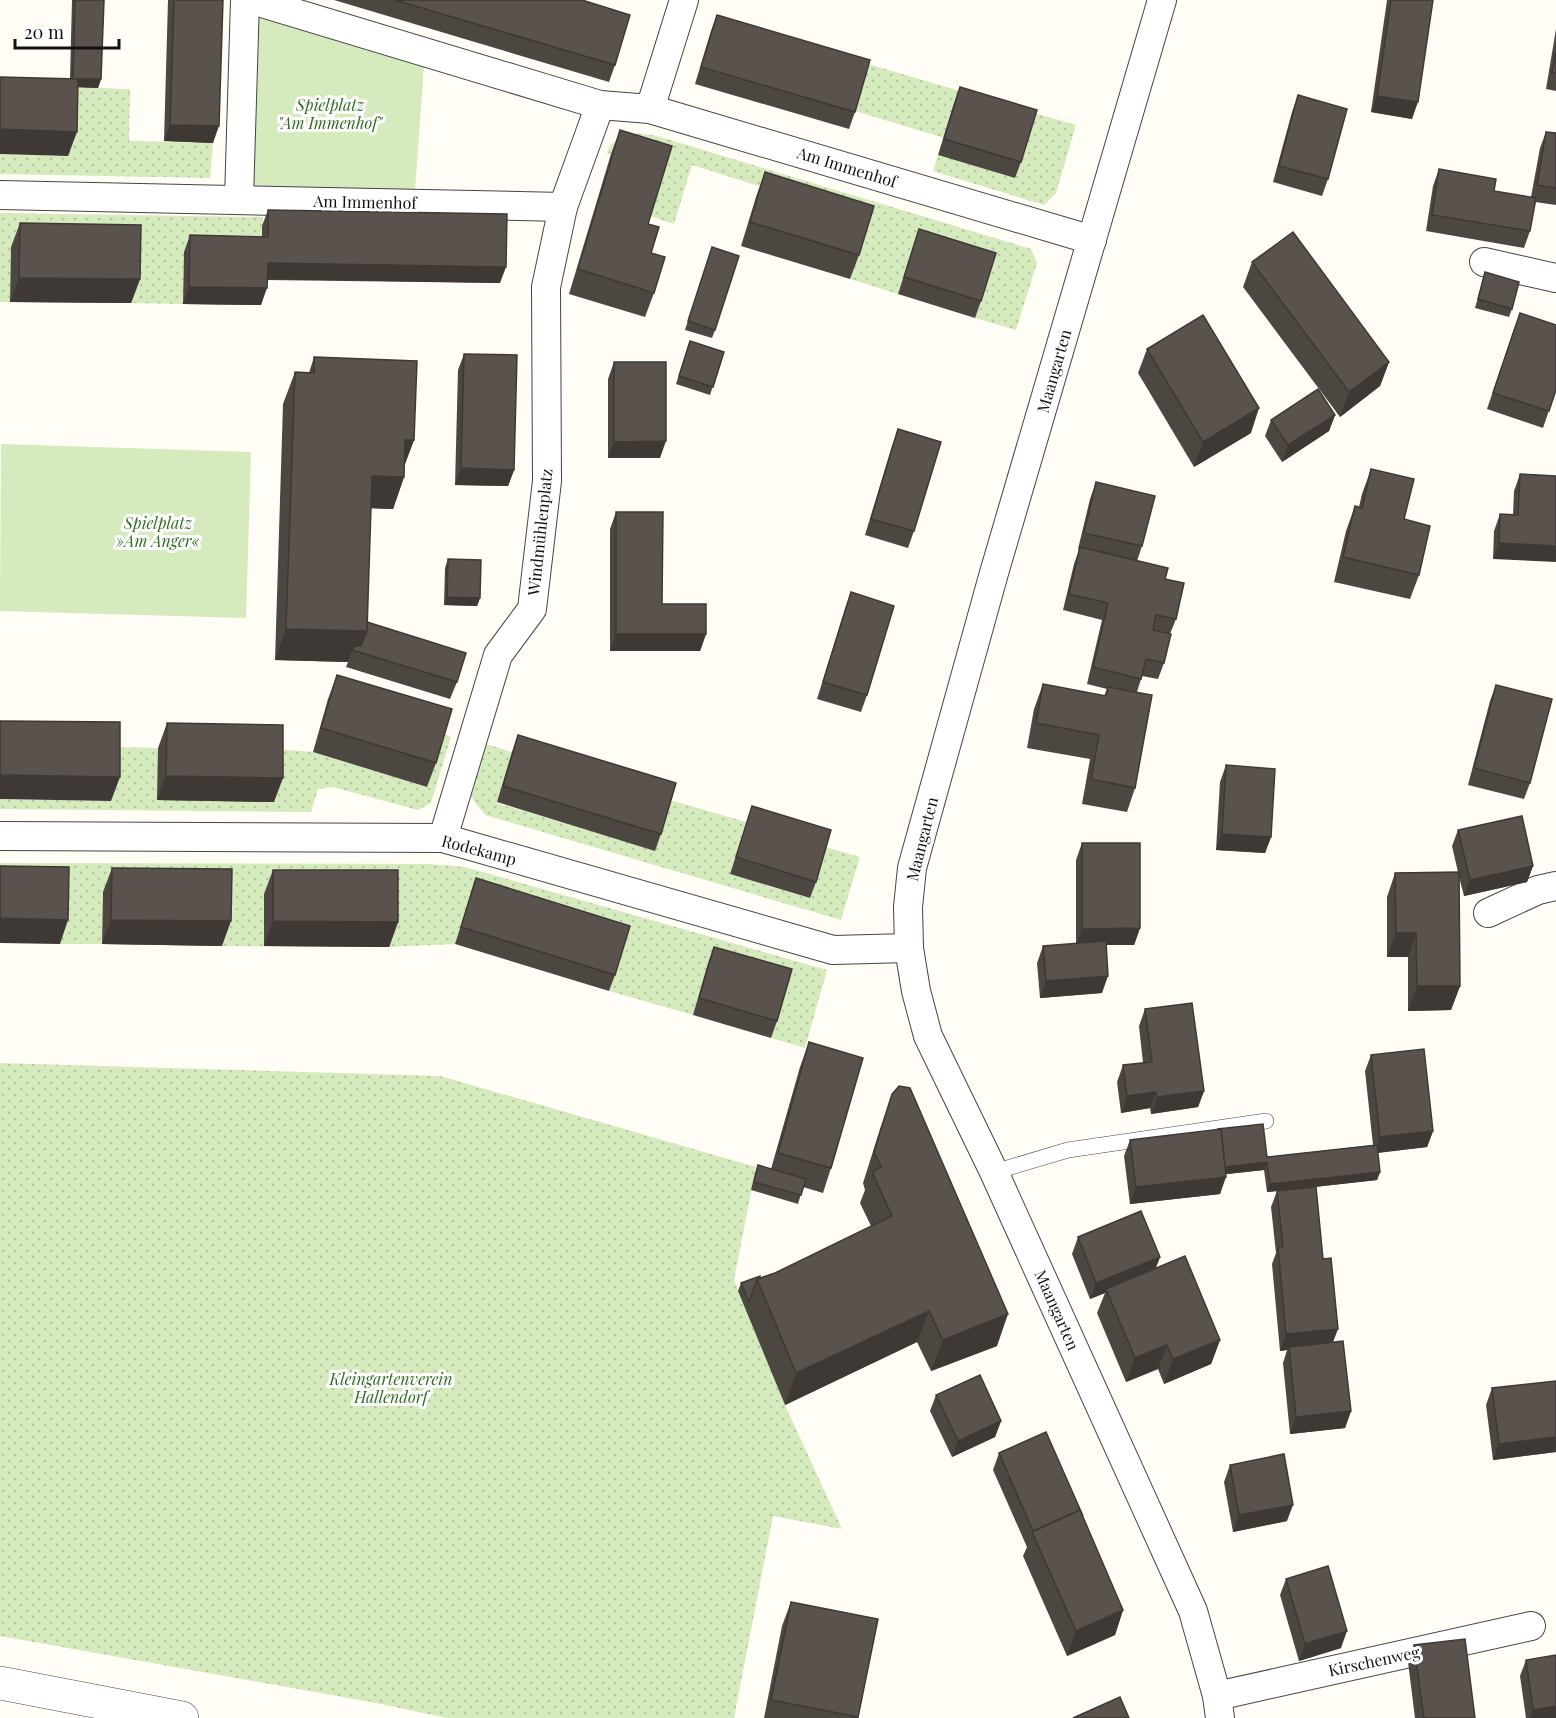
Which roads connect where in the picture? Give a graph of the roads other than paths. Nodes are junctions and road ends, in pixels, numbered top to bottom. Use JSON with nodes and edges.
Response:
{"nodes":[{"id":1,"x":245,"y":0,"type":"edge"},
{"id":2,"x":252,"y":0,"type":"edge"},
{"id":3,"x":684,"y":0,"type":"edge"},
{"id":4,"x":1162,"y":0,"type":"edge"},
{"id":5,"x":600,"y":105,"type":"junction"},
{"id":6,"x":650,"y":109,"type":"junction"},
{"id":7,"x":0,"y":195,"type":"edge"},
{"id":8,"x":239,"y":199,"type":"junction"},
{"id":9,"x":563,"y":207,"type":"junction"},
{"id":10,"x":1092,"y":240,"type":"junction"},
{"id":11,"x":1484,"y":262,"type":"dead end"},
{"id":12,"x":1556,"y":278,"type":"edge"},
{"id":13,"x":0,"y":836,"type":"edge"},
{"id":14,"x":443,"y":838,"type":"junction"},
{"id":15,"x":1556,"y":886,"type":"edge"},
{"id":16,"x":1488,"y":913,"type":"dead end"},
{"id":17,"x":909,"y":948,"type":"junction"},
{"id":18,"x":1266,"y":1121,"type":"dead end"},
{"id":19,"x":994,"y":1172,"type":"junction"},
{"id":20,"x":1531,"y":1626,"type":"dead end"},
{"id":21,"x":0,"y":1683,"type":"edge"},
{"id":22,"x":1219,"y":1707,"type":"edge"},
{"id":23,"x":182,"y":1718,"type":"edge"}],
"edges":[{"from":1,"to":8,"type":"street"},
{"from":2,"to":5,"type":"street","name":"Am Immenhof"},
{"from":3,"to":6,"type":"street"},
{"from":4,"to":10,"type":"street","name":"Maangarten"},
{"from":5,"to":6,"type":"street","name":"Am Immenhof"},
{"from":5,"to":9,"type":"street"},
{"from":6,"to":10,"type":"street","name":"Am Immenhof"},
{"from":7,"to":8,"type":"street","name":"Am Immenhof"},
{"from":8,"to":9,"type":"street","name":"Am Immenhof"},
{"from":9,"to":14,"type":"street","name":"Windmühlenplatz"},
{"from":10,"to":17,"type":"street","name":"Maangarten"},
{"from":11,"to":12,"type":"street"},
{"from":13,"to":14,"type":"street","name":"Rodekamp"},
{"from":14,"to":17,"type":"street","name":"Rodekamp"},
{"from":15,"to":16,"type":"street"},
{"from":17,"to":19,"type":"street","name":"Maangarten"},
{"from":18,"to":19,"type":"lane"},
{"from":19,"to":22,"type":"street","name":"Maangarten"},
{"from":20,"to":22,"type":"street","name":"Kirschenweg"},
{"from":21,"to":23,"type":"street"}]}
